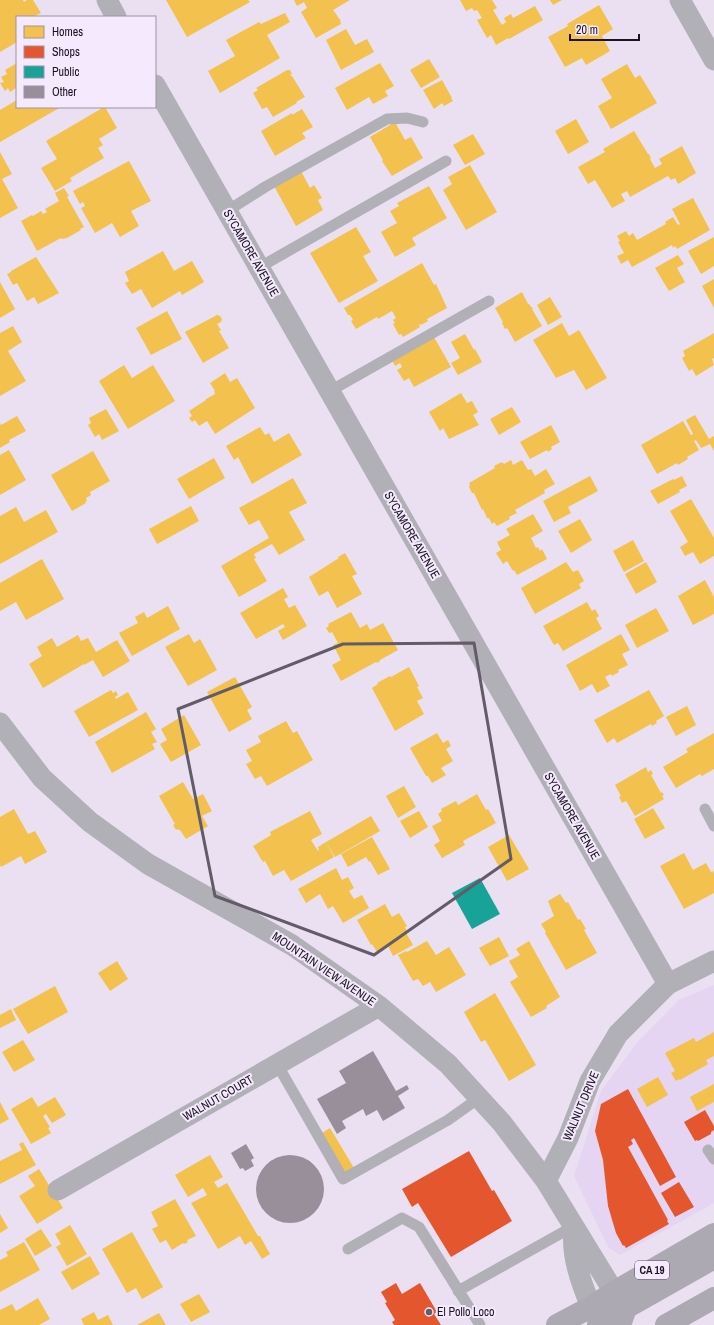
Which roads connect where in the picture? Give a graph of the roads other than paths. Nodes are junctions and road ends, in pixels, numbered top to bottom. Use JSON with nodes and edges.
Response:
{"nodes":[{"id":1,"x":107,"y":0,"type":"edge"},
{"id":2,"x":680,"y":0,"type":"edge"},
{"id":3,"x":115,"y":16,"type":"edge"},
{"id":4,"x":714,"y":60,"type":"edge"},
{"id":5,"x":156,"y":87,"type":"edge"},
{"id":6,"x":422,"y":122,"type":"dead end"},
{"id":7,"x":446,"y":161,"type":"dead end"},
{"id":8,"x":227,"y":210,"type":"junction"},
{"id":9,"x":260,"y":268,"type":"junction"},
{"id":10,"x":489,"y":301,"type":"dead end"},
{"id":11,"x":330,"y":391,"type":"junction"},
{"id":12,"x":0,"y":723,"type":"edge"},
{"id":13,"x":705,"y":810,"type":"dead end"},
{"id":14,"x":714,"y":826,"type":"edge"},
{"id":15,"x":714,"y":961,"type":"edge"},
{"id":16,"x":668,"y":984,"type":"junction"},
{"id":17,"x":379,"y":1006,"type":"junction"},
{"id":18,"x":277,"y":1064,"type":"junction"},
{"id":19,"x":479,"y":1098,"type":"junction"},
{"id":20,"x":546,"y":1181,"type":"junction"},
{"id":21,"x":58,"y":1190,"type":"dead end"},
{"id":22,"x":574,"y":1226,"type":"junction"},
{"id":23,"x":714,"y":1234,"type":"edge"},
{"id":24,"x":348,"y":1249,"type":"dead end"},
{"id":25,"x":714,"y":1258,"type":"edge"},
{"id":26,"x":458,"y":1291,"type":"junction"},
{"id":27,"x":614,"y":1292,"type":"junction"},
{"id":28,"x":714,"y":1298,"type":"edge"},
{"id":29,"x":594,"y":1316,"type":"edge"},
{"id":30,"x":480,"y":1325,"type":"edge"},
{"id":31,"x":556,"y":1325,"type":"edge"},
{"id":32,"x":620,"y":1325,"type":"edge"},
{"id":33,"x":666,"y":1325,"type":"edge"}],
"edges":[{"from":1,"to":3,"type":"street"},
{"from":2,"to":4,"type":"street"},
{"from":5,"to":8,"type":"street","name":"SYCAMORE AVENUE"},
{"from":6,"to":8,"type":"lane"},
{"from":7,"to":9,"type":"lane"},
{"from":8,"to":9,"type":"street","name":"SYCAMORE AVENUE"},
{"from":9,"to":11,"type":"street","name":"SYCAMORE AVENUE"},
{"from":10,"to":11,"type":"lane"},
{"from":11,"to":16,"type":"street","name":"SYCAMORE AVENUE"},
{"from":12,"to":17,"type":"street","name":"MOUNTAIN VIEW AVENUE"},
{"from":13,"to":14,"type":"lane"},
{"from":15,"to":16,"type":"street","name":"WALNUT DRIVE"},
{"from":16,"to":20,"type":"street","name":"WALNUT DRIVE"},
{"from":17,"to":18,"type":"street","name":"WALNUT COURT"},
{"from":17,"to":19,"type":"street","name":"MOUNTAIN VIEW AVENUE"},
{"from":18,"to":19,"type":"lane"},
{"from":18,"to":21,"type":"street","name":"WALNUT COURT"},
{"from":19,"to":20,"type":"street","name":"MOUNTAIN VIEW AVENUE"},
{"from":20,"to":22,"type":"street","name":"MOUNTAIN VIEW AVENUE"},
{"from":22,"to":26,"type":"lane"},
{"from":22,"to":27,"type":"street","name":"MOUNTAIN VIEW AVENUE"},
{"from":22,"to":29,"type":"street"},
{"from":23,"to":27,"type":"main road","number":"CA 19"},
{"from":24,"to":26,"type":"lane"},
{"from":25,"to":32,"type":"main road"},
{"from":26,"to":30,"type":"lane"},
{"from":27,"to":29,"type":"main road","number":"CA 19"},
{"from":28,"to":33,"type":"main road"},
{"from":29,"to":31,"type":"main road","number":"CA 19"}]}
